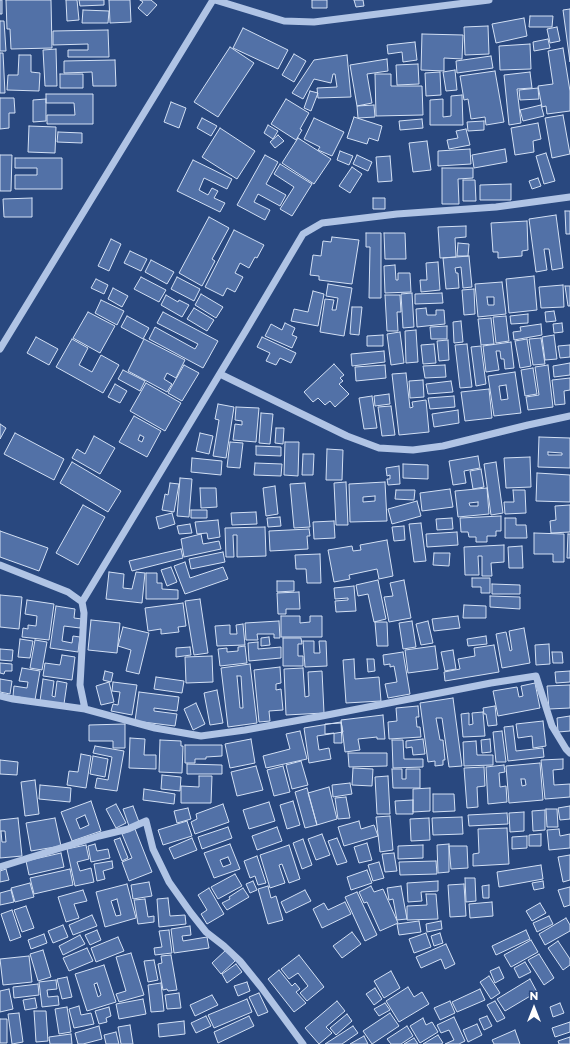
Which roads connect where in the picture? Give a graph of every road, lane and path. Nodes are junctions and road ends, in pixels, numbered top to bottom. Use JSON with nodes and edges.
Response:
{"nodes":[{"id":1,"x":214,"y":0,"type":"edge"},
{"id":2,"x":489,"y":0,"type":"edge"},
{"id":3,"x":570,"y":197,"type":"edge"},
{"id":4,"x":0,"y":349,"type":"edge"},
{"id":5,"x":220,"y":374,"type":"junction"},
{"id":6,"x":570,"y":416,"type":"edge"},
{"id":7,"x":0,"y":565,"type":"edge"},
{"id":8,"x":82,"y":602,"type":"junction"},
{"id":9,"x":0,"y":696,"type":"edge"},
{"id":10,"x":85,"y":709,"type":"junction"},
{"id":11,"x":569,"y":750,"type":"edge"},
{"id":12,"x":0,"y":867,"type":"edge"},
{"id":13,"x":303,"y":1044,"type":"edge"}],
"edges":[{"from":1,"to":2,"type":"street"},
{"from":1,"to":4,"type":"street"},
{"from":3,"to":5,"type":"street"},
{"from":5,"to":6,"type":"street"},
{"from":5,"to":8,"type":"street"},
{"from":7,"to":8,"type":"street"},
{"from":8,"to":10,"type":"street"},
{"from":9,"to":10,"type":"street"},
{"from":10,"to":11,"type":"street"},
{"from":12,"to":13,"type":"street"}]}
